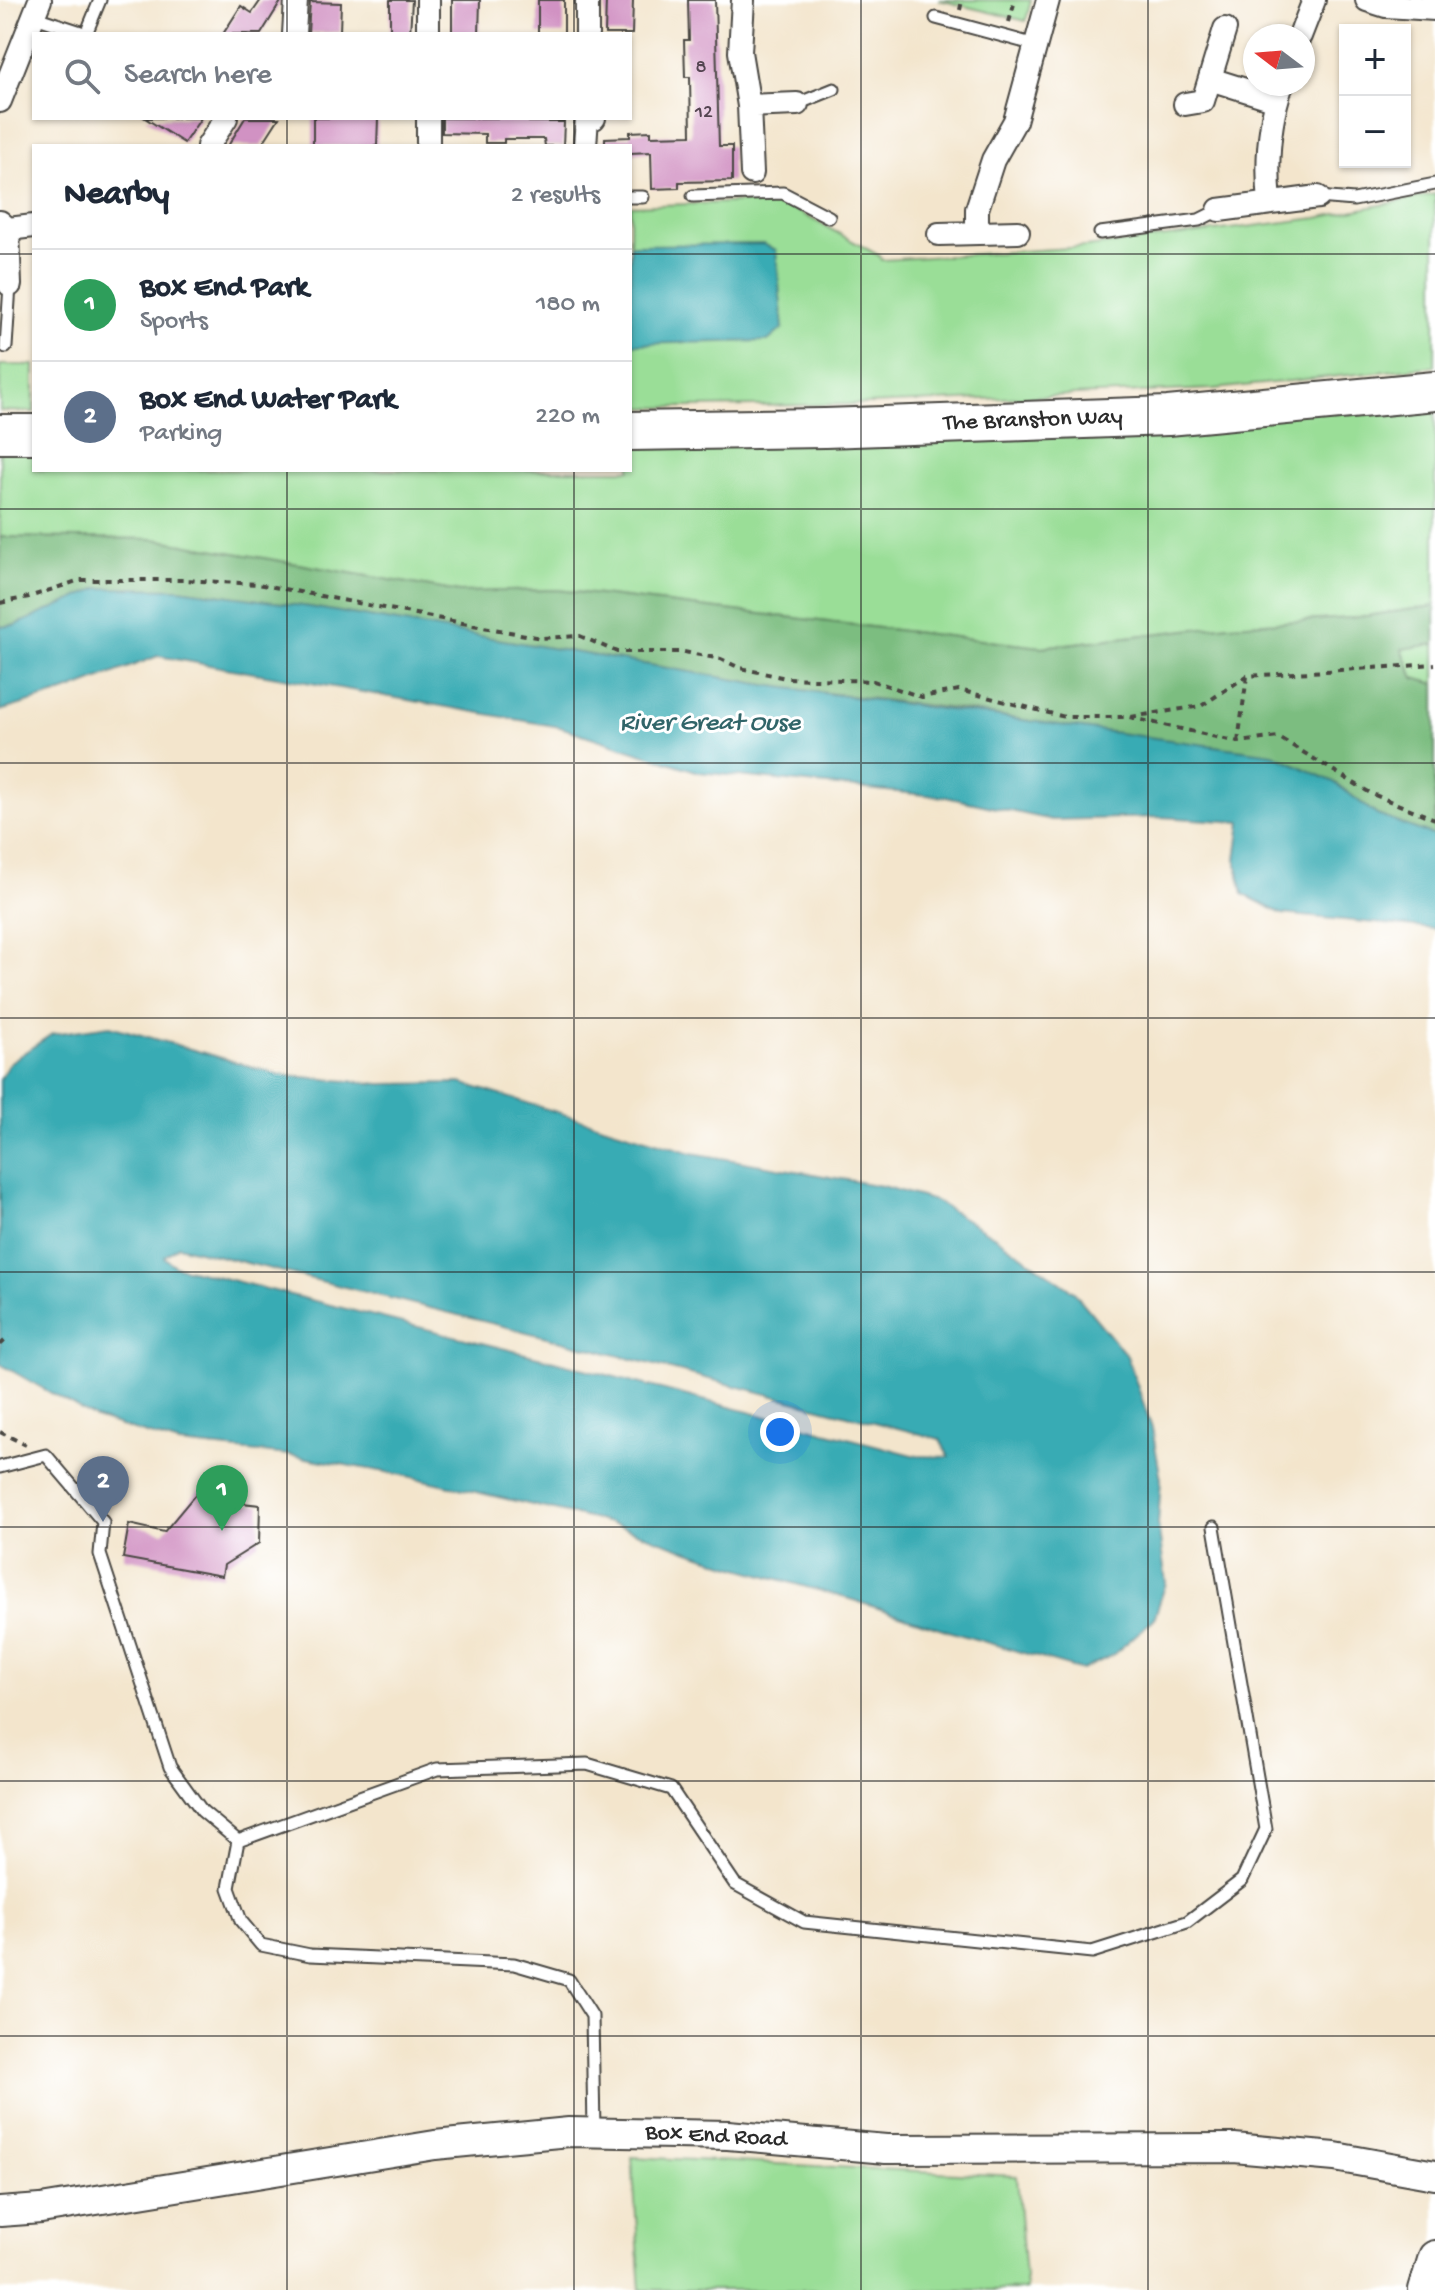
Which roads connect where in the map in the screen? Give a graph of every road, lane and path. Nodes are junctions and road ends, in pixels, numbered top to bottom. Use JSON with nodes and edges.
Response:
{"nodes":[{"id":1,"x":100,"y":0,"type":"edge"},
{"id":2,"x":296,"y":0,"type":"edge"},
{"id":3,"x":428,"y":0,"type":"edge"},
{"id":4,"x":587,"y":0,"type":"edge"},
{"id":5,"x":743,"y":0,"type":"edge"},
{"id":6,"x":1015,"y":0,"type":"edge"},
{"id":7,"x":1048,"y":0,"type":"edge"},
{"id":8,"x":1314,"y":0,"type":"edge"},
{"id":9,"x":1367,"y":0,"type":"edge"},
{"id":10,"x":38,"y":8,"type":"edge"},
{"id":11,"x":1435,"y":9,"type":"edge"},
{"id":12,"x":936,"y":18,"type":"dead end"},
{"id":13,"x":1305,"y":24,"type":"edge"},
{"id":14,"x":1225,"y":29,"type":"dead end"},
{"id":15,"x":82,"y":32,"type":"edge"},
{"id":16,"x":87,"y":32,"type":"edge"},
{"id":17,"x":294,"y":32,"type":"edge"},
{"id":18,"x":428,"y":32,"type":"edge"},
{"id":19,"x":587,"y":32,"type":"edge"},
{"id":20,"x":1005,"y":36,"type":"junction"},
{"id":21,"x":1036,"y":45,"type":"junction"},
{"id":22,"x":1210,"y":79,"type":"junction"},
{"id":23,"x":1243,"y":85,"type":"edge"},
{"id":24,"x":834,"y":89,"type":"dead end"},
{"id":25,"x":1279,"y":96,"type":"edge"},
{"id":26,"x":0,"y":101,"type":"edge"},
{"id":27,"x":797,"y":104,"type":"joint"},
{"id":28,"x":1185,"y":104,"type":"dead end"},
{"id":29,"x":749,"y":106,"type":"junction"},
{"id":30,"x":225,"y":120,"type":"edge"},
{"id":31,"x":428,"y":120,"type":"edge"},
{"id":32,"x":587,"y":120,"type":"edge"},
{"id":33,"x":209,"y":144,"type":"edge"},
{"id":34,"x":428,"y":144,"type":"edge"},
{"id":35,"x":585,"y":144,"type":"edge"},
{"id":36,"x":752,"y":183,"type":"junction"},
{"id":37,"x":1435,"y":184,"type":"edge"},
{"id":38,"x":693,"y":196,"type":"dead end"},
{"id":39,"x":1318,"y":197,"type":"joint"},
{"id":40,"x":1270,"y":203,"type":"junction"},
{"id":41,"x":1219,"y":210,"type":"joint"},
{"id":42,"x":829,"y":217,"type":"dead end"},
{"id":43,"x":4,"y":225,"type":"edge"},
{"id":44,"x":32,"y":226,"type":"edge"},
{"id":45,"x":1018,"y":232,"type":"dead end"},
{"id":46,"x":977,"y":233,"type":"junction"},
{"id":47,"x":1100,"y":233,"type":"dead end"},
{"id":48,"x":939,"y":234,"type":"dead end"},
{"id":49,"x":10,"y":285,"type":"joint"},
{"id":50,"x":6,"y":347,"type":"dead end"},
{"id":51,"x":1435,"y":391,"type":"edge"},
{"id":52,"x":632,"y":431,"type":"edge"},
{"id":53,"x":0,"y":434,"type":"edge"},
{"id":54,"x":32,"y":434,"type":"edge"},
{"id":55,"x":0,"y":603,"type":"edge"},
{"id":56,"x":1435,"y":664,"type":"edge"},
{"id":57,"x":1247,"y":676,"type":"junction"},
{"id":58,"x":1129,"y":717,"type":"junction"},
{"id":59,"x":1238,"y":742,"type":"junction"},
{"id":60,"x":1435,"y":819,"type":"edge"},
{"id":61,"x":9,"y":1337,"type":"dead end"},
{"id":62,"x":0,"y":1345,"type":"edge"},
{"id":63,"x":0,"y":1467,"type":"edge"},
{"id":64,"x":1214,"y":1527,"type":"dead end"},
{"id":65,"x":238,"y":1841,"type":"junction"},
{"id":66,"x":594,"y":2132,"type":"junction"},
{"id":67,"x":1435,"y":2175,"type":"edge"},
{"id":68,"x":0,"y":2212,"type":"edge"},
{"id":69,"x":1435,"y":2257,"type":"edge"},
{"id":70,"x":1425,"y":2290,"type":"edge"}],
"edges":[{"from":1,"to":16,"type":"lane"},
{"from":2,"to":17,"type":"street"},
{"from":3,"to":18,"type":"street"},
{"from":4,"to":19,"type":"street"},
{"from":5,"to":29,"type":"street"},
{"from":6,"to":20,"type":"path"},
{"from":7,"to":21,"type":"street"},
{"from":8,"to":13,"type":"street"},
{"from":9,"to":11,"type":"street"},
{"from":10,"to":15,"type":"lane"},
{"from":10,"to":26,"type":"street"},
{"from":12,"to":20,"type":"lane"},
{"from":14,"to":22,"type":"street"},
{"from":20,"to":21,"type":"lane"},
{"from":21,"to":46,"type":"street"},
{"from":22,"to":23,"type":"street"},
{"from":22,"to":28,"type":"street"},
{"from":24,"to":27,"type":"lane"},
{"from":25,"to":40,"type":"street"},
{"from":27,"to":29,"type":"street"},
{"from":29,"to":36,"type":"street"},
{"from":30,"to":33,"type":"street"},
{"from":31,"to":34,"type":"street"},
{"from":32,"to":35,"type":"street"},
{"from":36,"to":38,"type":"lane"},
{"from":36,"to":42,"type":"lane"},
{"from":37,"to":39,"type":"lane"},
{"from":39,"to":40,"type":"street"},
{"from":40,"to":41,"type":"street"},
{"from":41,"to":47,"type":"lane"},
{"from":43,"to":44,"type":"street"},
{"from":43,"to":49,"type":"street"},
{"from":45,"to":46,"type":"street"},
{"from":46,"to":48,"type":"street"},
{"from":49,"to":50,"type":"lane"},
{"from":51,"to":52,"type":"highway","name":"The Branston Way"},
{"from":53,"to":54,"type":"highway"},
{"from":55,"to":58,"type":"path"},
{"from":56,"to":57,"type":"path"},
{"from":57,"to":58,"type":"path"},
{"from":57,"to":59,"type":"path"},
{"from":58,"to":59,"type":"path"},
{"from":59,"to":60,"type":"path"},
{"from":61,"to":62,"type":"path"},
{"from":63,"to":65,"type":"lane"},
{"from":64,"to":65,"type":"lane"},
{"from":65,"to":66,"type":"lane"},
{"from":66,"to":67,"type":"street","name":"Box End Road"},
{"from":66,"to":68,"type":"street","name":"Box End Road"},
{"from":69,"to":70,"type":"main road"}]}
